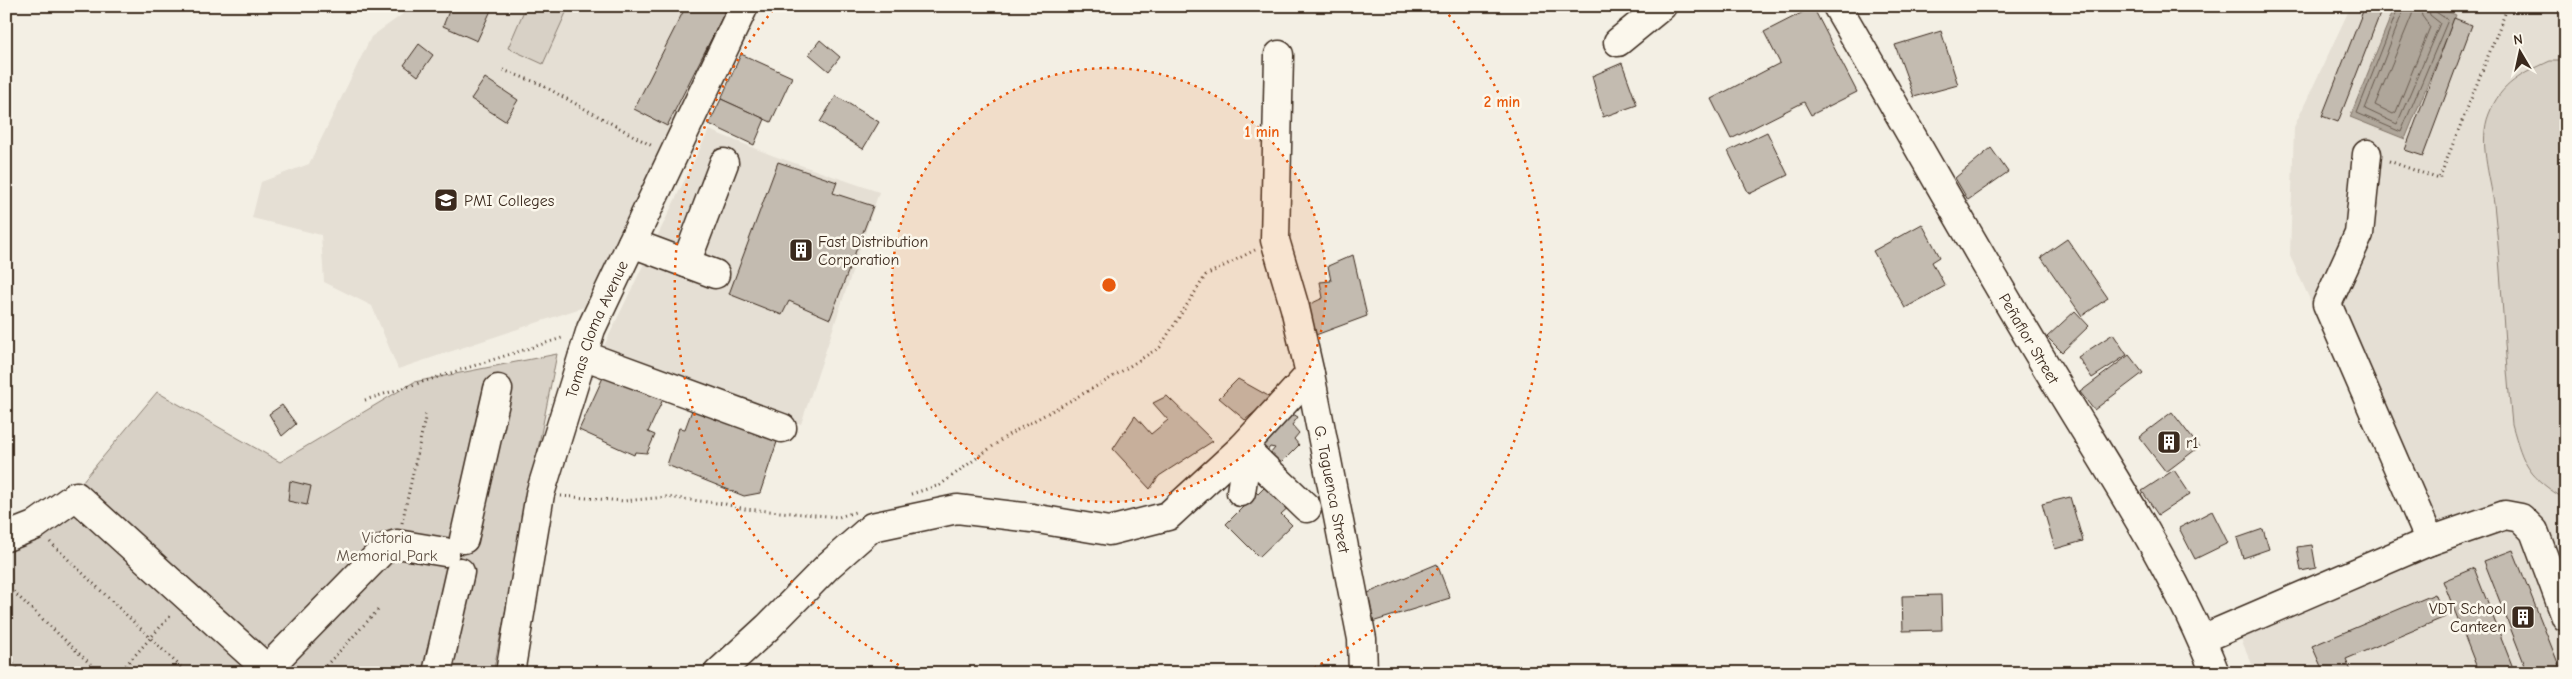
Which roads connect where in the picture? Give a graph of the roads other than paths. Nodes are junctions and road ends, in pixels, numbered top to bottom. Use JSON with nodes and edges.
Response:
{"nodes":[{"id":1,"x":744,"y":6,"type":"edge"},
{"id":2,"x":1662,"y":6,"type":"edge"},
{"id":3,"x":1837,"y":6,"type":"edge"},
{"id":4,"x":1618,"y":42,"type":"dead end"},
{"id":5,"x":1279,"y":55,"type":"dead end"},
{"id":6,"x":2367,"y":154,"type":"road end"},
{"id":7,"x":724,"y":163,"type":"dead end"},
{"id":8,"x":632,"y":243,"type":"junction"},
{"id":9,"x":686,"y":263,"type":"junction"},
{"id":10,"x":716,"y":274,"type":"dead end"},
{"id":11,"x":583,"y":355,"type":"junction"},
{"id":12,"x":1310,"y":374,"type":"junction"},
{"id":13,"x":498,"y":389,"type":"dead end"},
{"id":14,"x":782,"y":428,"type":"dead end"},
{"id":15,"x":1247,"y":451,"type":"junction"},
{"id":16,"x":1241,"y":492,"type":"dead end"},
{"id":17,"x":1307,"y":508,"type":"dead end"},
{"id":18,"x":6,"y":537,"type":"edge"},
{"id":19,"x":2430,"y":541,"type":"junction"},
{"id":20,"x":456,"y":554,"type":"junction"},
{"id":21,"x":2566,"y":617,"type":"edge"},
{"id":22,"x":2202,"y":639,"type":"junction"},
{"id":23,"x":264,"y":670,"type":"edge"},
{"id":24,"x":437,"y":673,"type":"edge"},
{"id":25,"x":510,"y":673,"type":"edge"},
{"id":26,"x":718,"y":673,"type":"edge"},
{"id":27,"x":1362,"y":673,"type":"edge"},
{"id":28,"x":2215,"y":673,"type":"edge"}],
"edges":[{"from":1,"to":8,"type":"main road","name":"Tomas Cloma Avenue"},
{"from":2,"to":4,"type":"main road"},
{"from":3,"to":22,"type":"main road","name":"Peñaflor Street"},
{"from":5,"to":12,"type":"main road","name":"G. Taguenca Street"},
{"from":6,"to":19,"type":"main road"},
{"from":7,"to":9,"type":"main road"},
{"from":8,"to":9,"type":"main road"},
{"from":8,"to":11,"type":"main road","name":"Tomas Cloma Avenue"},
{"from":9,"to":10,"type":"main road"},
{"from":11,"to":14,"type":"main road"},
{"from":11,"to":25,"type":"main road","name":"Tomas Cloma Avenue"},
{"from":12,"to":15,"type":"main road"},
{"from":12,"to":27,"type":"main road","name":"G. Taguenca Street"},
{"from":13,"to":20,"type":"main road"},
{"from":15,"to":16,"type":"main road"},
{"from":15,"to":17,"type":"main road"},
{"from":15,"to":26,"type":"main road"},
{"from":18,"to":23,"type":"main road"},
{"from":19,"to":21,"type":"main road"},
{"from":19,"to":22,"type":"main road"},
{"from":20,"to":23,"type":"main road"},
{"from":20,"to":24,"type":"main road"},
{"from":22,"to":28,"type":"main road","name":"Peñaflor Street"}]}
